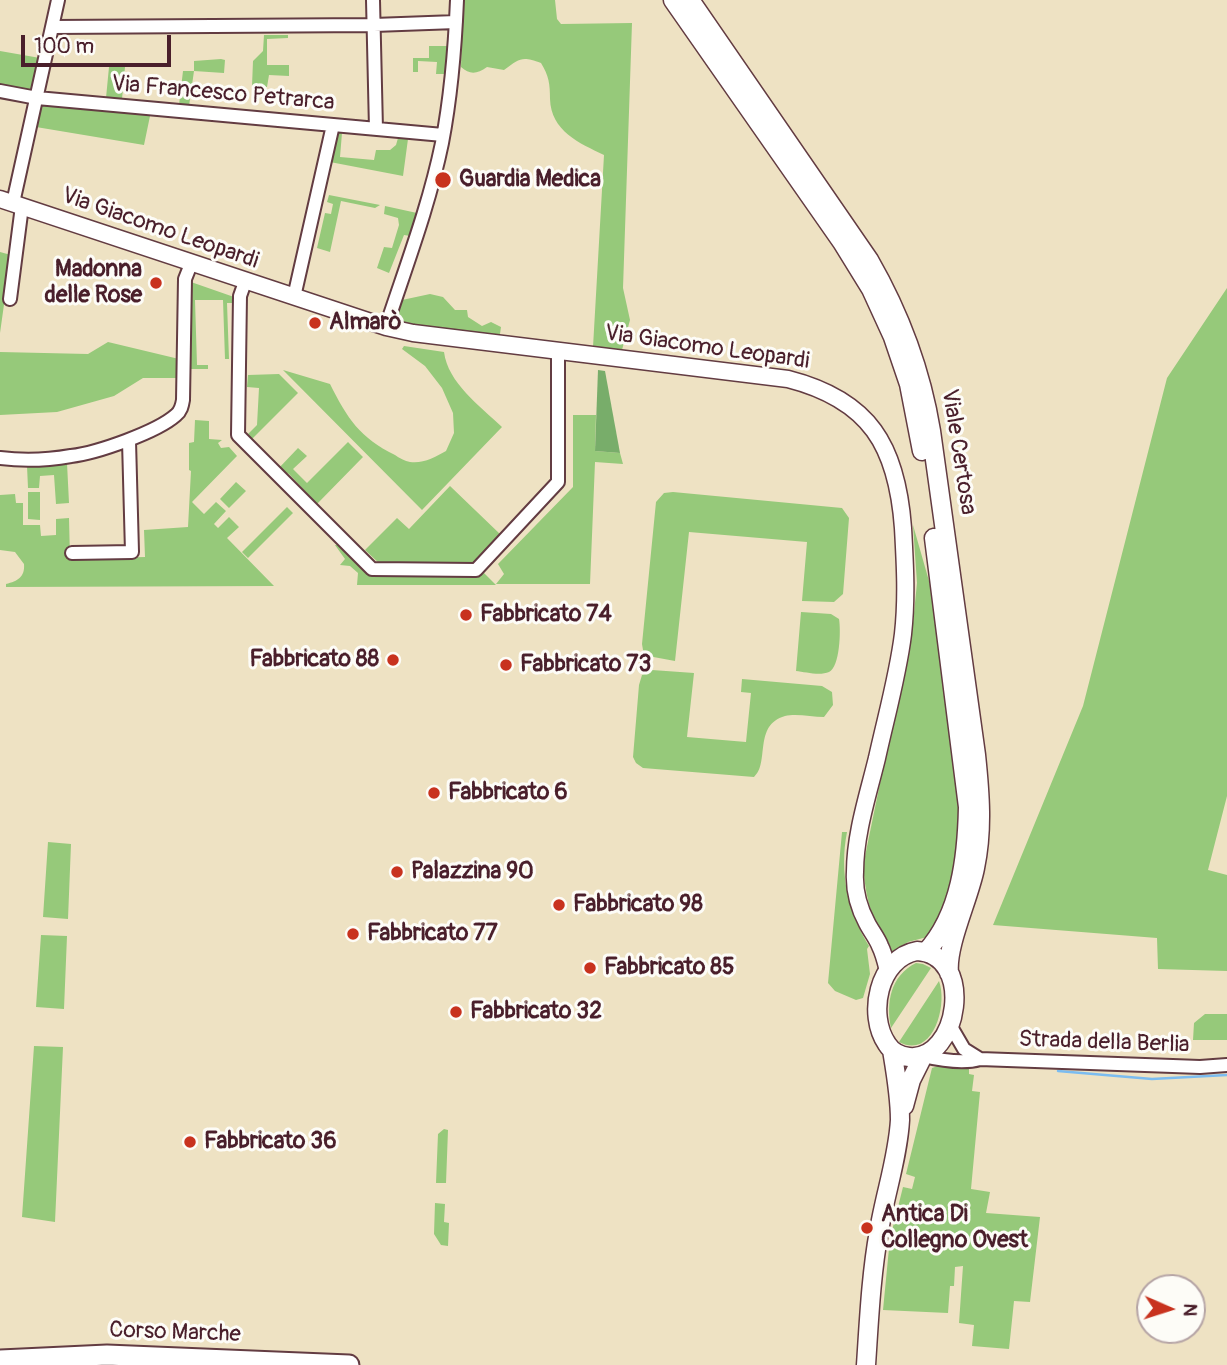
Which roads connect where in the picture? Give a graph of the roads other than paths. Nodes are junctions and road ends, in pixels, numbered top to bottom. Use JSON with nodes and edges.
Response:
{"nodes":[{"id":1,"x":58,"y":0,"type":"edge"},
{"id":2,"x":373,"y":0,"type":"edge"},
{"id":3,"x":457,"y":0,"type":"edge"},
{"id":4,"x":673,"y":0,"type":"edge"},
{"id":5,"x":690,"y":0,"type":"edge"},
{"id":6,"x":456,"y":22,"type":"junction"},
{"id":7,"x":374,"y":25,"type":"junction"},
{"id":8,"x":52,"y":27,"type":"junction"},
{"id":9,"x":0,"y":91,"type":"edge"},
{"id":10,"x":37,"y":98,"type":"junction"},
{"id":11,"x":333,"y":125,"type":"junction"},
{"id":12,"x":376,"y":130,"type":"junction"},
{"id":13,"x":443,"y":135,"type":"junction"},
{"id":14,"x":12,"y":203,"type":"edge"},
{"id":15,"x":191,"y":264,"type":"junction"},
{"id":16,"x":245,"y":282,"type":"junction"},
{"id":17,"x":294,"y":297,"type":"junction"},
{"id":18,"x":10,"y":299,"type":"dead end"},
{"id":19,"x":386,"y":327,"type":"junction"},
{"id":20,"x":558,"y":351,"type":"junction"},
{"id":21,"x":129,"y":441,"type":"junction"},
{"id":22,"x":0,"y":458,"type":"edge"},
{"id":23,"x":72,"y":553,"type":"dead end"},
{"id":24,"x":926,"y":951,"type":"junction"},
{"id":25,"x":888,"y":971,"type":"junction"},
{"id":26,"x":950,"y":973,"type":"junction"},
{"id":27,"x":950,"y":1025,"type":"junction"},
{"id":28,"x":892,"y":1051,"type":"junction"},
{"id":29,"x":923,"y":1056,"type":"junction"},
{"id":30,"x":980,"y":1059,"type":"junction"},
{"id":31,"x":1227,"y":1065,"type":"edge"},
{"id":32,"x":900,"y":1119,"type":"junction"},
{"id":33,"x":0,"y":1360,"type":"edge"},
{"id":34,"x":349,"y":1365,"type":"edge"},
{"id":35,"x":866,"y":1365,"type":"edge"}],
"edges":[{"from":1,"to":8,"type":"street"},
{"from":2,"to":7,"type":"street"},
{"from":3,"to":6,"type":"street"},
{"from":4,"to":24,"type":"main road","name":"Viale Certosa"},
{"from":5,"to":26,"type":"main road","name":"Viale Certosa"},
{"from":6,"to":7,"type":"street"},
{"from":6,"to":13,"type":"street"},
{"from":7,"to":8,"type":"street"},
{"from":7,"to":12,"type":"street"},
{"from":8,"to":10,"type":"street"},
{"from":9,"to":10,"type":"street","name":"Via Francesco Petrarca"},
{"from":10,"to":11,"type":"street","name":"Via Francesco Petrarca"},
{"from":10,"to":14,"type":"street"},
{"from":11,"to":12,"type":"street","name":"Via Francesco Petrarca"},
{"from":11,"to":17,"type":"street"},
{"from":12,"to":13,"type":"street","name":"Via Francesco Petrarca"},
{"from":13,"to":19,"type":"street"},
{"from":14,"to":15,"type":"street","name":"Via Giacomo Leopardi"},
{"from":14,"to":18,"type":"street"},
{"from":15,"to":16,"type":"street","name":"Via Giacomo Leopardi"},
{"from":15,"to":21,"type":"street"},
{"from":16,"to":17,"type":"street","name":"Via Giacomo Leopardi"},
{"from":16,"to":20,"type":"street"},
{"from":17,"to":19,"type":"street","name":"Via Giacomo Leopardi"},
{"from":19,"to":20,"type":"street","name":"Via Giacomo Leopardi"},
{"from":20,"to":25,"type":"street","name":"Via Giacomo Leopardi"},
{"from":21,"to":22,"type":"street"},
{"from":21,"to":23,"type":"street"},
{"from":24,"to":25,"type":"main road"},
{"from":24,"to":26,"type":"main road"},
{"from":25,"to":28,"type":"main road"},
{"from":26,"to":27,"type":"main road"},
{"from":27,"to":29,"type":"main road"},
{"from":27,"to":30,"type":"street"},
{"from":28,"to":29,"type":"main road"},
{"from":28,"to":32,"type":"main road"},
{"from":29,"to":30,"type":"street","name":"Strada della Berlia"},
{"from":29,"to":32,"type":"main road"},
{"from":30,"to":31,"type":"street","name":"Strada della Berlia"},
{"from":32,"to":35,"type":"main road"},
{"from":33,"to":34,"type":"main road","name":"Corso Marche"}]}
